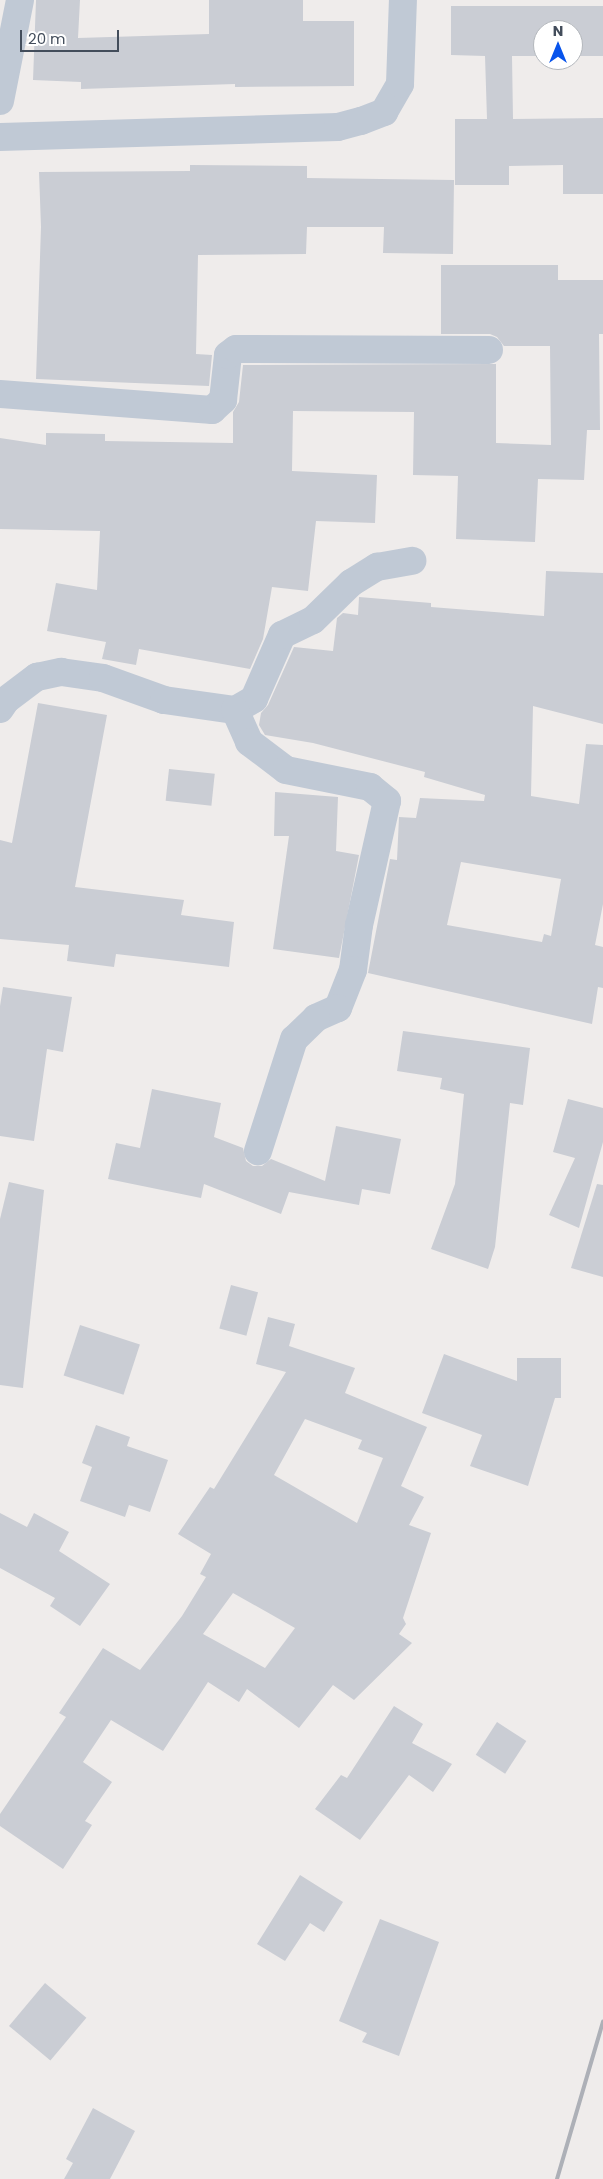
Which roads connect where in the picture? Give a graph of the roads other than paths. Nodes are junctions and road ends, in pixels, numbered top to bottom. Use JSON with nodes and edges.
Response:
{"nodes":[{"id":1,"x":20,"y":0,"type":"edge"},
{"id":2,"x":403,"y":0,"type":"edge"},
{"id":3,"x":0,"y":102,"type":"edge"},
{"id":4,"x":0,"y":137,"type":"edge"},
{"id":5,"x":489,"y":350,"type":"dead end"},
{"id":6,"x":0,"y":394,"type":"edge"},
{"id":7,"x":412,"y":561,"type":"dead end"},
{"id":8,"x":0,"y":709,"type":"edge"},
{"id":9,"x":235,"y":710,"type":"junction"},
{"id":10,"x":258,"y":1152,"type":"dead end"}],
"edges":[{"from":1,"to":3,"type":"street"},
{"from":2,"to":4,"type":"street"},
{"from":5,"to":6,"type":"street"},
{"from":7,"to":9,"type":"street"},
{"from":8,"to":9,"type":"street"},
{"from":9,"to":10,"type":"street"}]}
